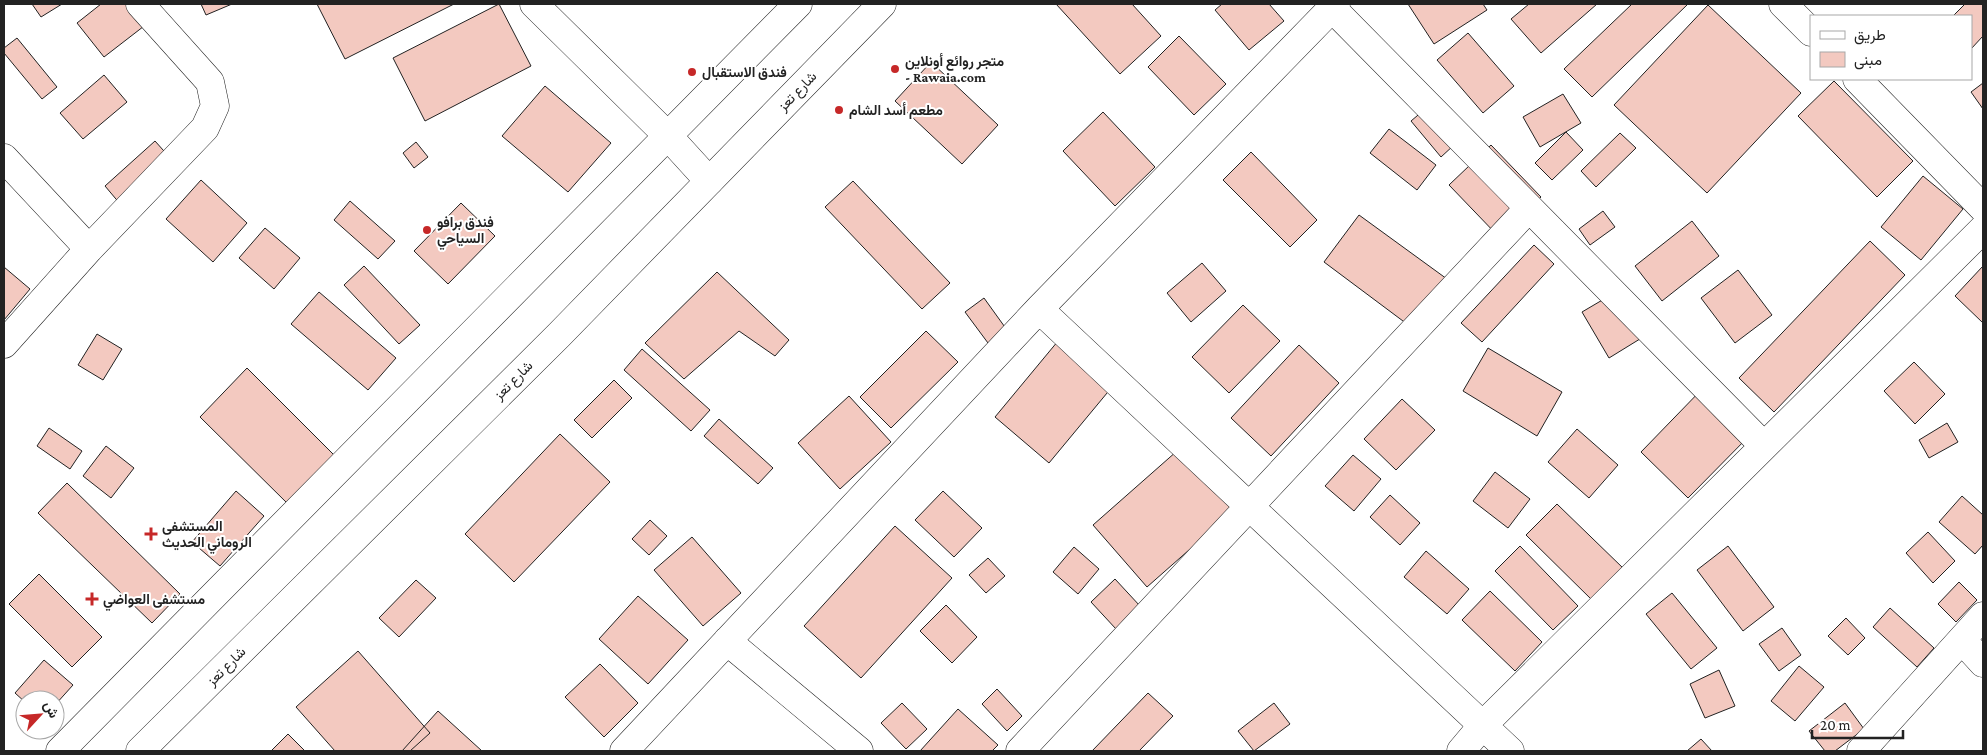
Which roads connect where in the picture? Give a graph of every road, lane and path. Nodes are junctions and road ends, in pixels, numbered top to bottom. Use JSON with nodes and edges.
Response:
{"nodes":[{"id":1,"x":140,"y":4,"type":"edge"},
{"id":2,"x":534,"y":4,"type":"edge"},
{"id":3,"x":798,"y":4,"type":"edge"},
{"id":4,"x":882,"y":4,"type":"edge"},
{"id":5,"x":1783,"y":4,"type":"edge"},
{"id":6,"x":1334,"y":6,"type":"edge"},
{"id":7,"x":1810,"y":31,"type":"edge"},
{"id":8,"x":1858,"y":80,"type":"edge"},
{"id":9,"x":668,"y":136,"type":"junction"},
{"id":10,"x":4,"y":158,"type":"edge"},
{"id":11,"x":709,"y":181,"type":"junction"},
{"id":12,"x":1529,"y":208,"type":"junction"},
{"id":13,"x":1983,"y":208,"type":"edge"},
{"id":14,"x":1983,"y":229,"type":"edge"},
{"id":15,"x":89,"y":248,"type":"junction"},
{"id":16,"x":1039,"y":309,"type":"junction"},
{"id":17,"x":4,"y":344,"type":"edge"},
{"id":18,"x":1764,"y":446,"type":"junction"},
{"id":19,"x":1249,"y":506,"type":"junction"},
{"id":20,"x":1983,"y":616,"type":"edge"},
{"id":21,"x":1962,"y":640,"type":"junction"},
{"id":22,"x":727,"y":641,"type":"junction"},
{"id":23,"x":1983,"y":663,"type":"edge"},
{"id":24,"x":1482,"y":726,"type":"junction"},
{"id":25,"x":60,"y":751,"type":"edge"},
{"id":26,"x":140,"y":751,"type":"edge"},
{"id":27,"x":624,"y":751,"type":"edge"},
{"id":28,"x":859,"y":751,"type":"edge"},
{"id":29,"x":1020,"y":751,"type":"edge"},
{"id":30,"x":1461,"y":751,"type":"edge"},
{"id":31,"x":1510,"y":751,"type":"edge"},
{"id":32,"x":1861,"y":751,"type":"edge"}],
"edges":[{"from":1,"to":15,"type":"main road"},
{"from":2,"to":9,"type":"main road"},
{"from":3,"to":9,"type":"main road"},
{"from":4,"to":11,"type":"main road","name":"شارع تعز"},
{"from":5,"to":7,"type":"main road"},
{"from":6,"to":12,"type":"main road"},
{"from":6,"to":16,"type":"main road"},
{"from":8,"to":13,"type":"main road"},
{"from":9,"to":11,"type":"main road"},
{"from":9,"to":25,"type":"main road"},
{"from":10,"to":15,"type":"main road"},
{"from":11,"to":26,"type":"main road","name":"شارع تعز"},
{"from":12,"to":18,"type":"main road"},
{"from":12,"to":19,"type":"main road"},
{"from":14,"to":18,"type":"main road"},
{"from":15,"to":17,"type":"main road"},
{"from":16,"to":19,"type":"main road"},
{"from":16,"to":22,"type":"main road"},
{"from":18,"to":24,"type":"main road"},
{"from":19,"to":24,"type":"main road"},
{"from":19,"to":29,"type":"main road"},
{"from":20,"to":21,"type":"main road"},
{"from":21,"to":23,"type":"main road"},
{"from":21,"to":32,"type":"main road"},
{"from":22,"to":27,"type":"main road"},
{"from":22,"to":28,"type":"main road"},
{"from":24,"to":30,"type":"main road"},
{"from":24,"to":31,"type":"main road"}]}
